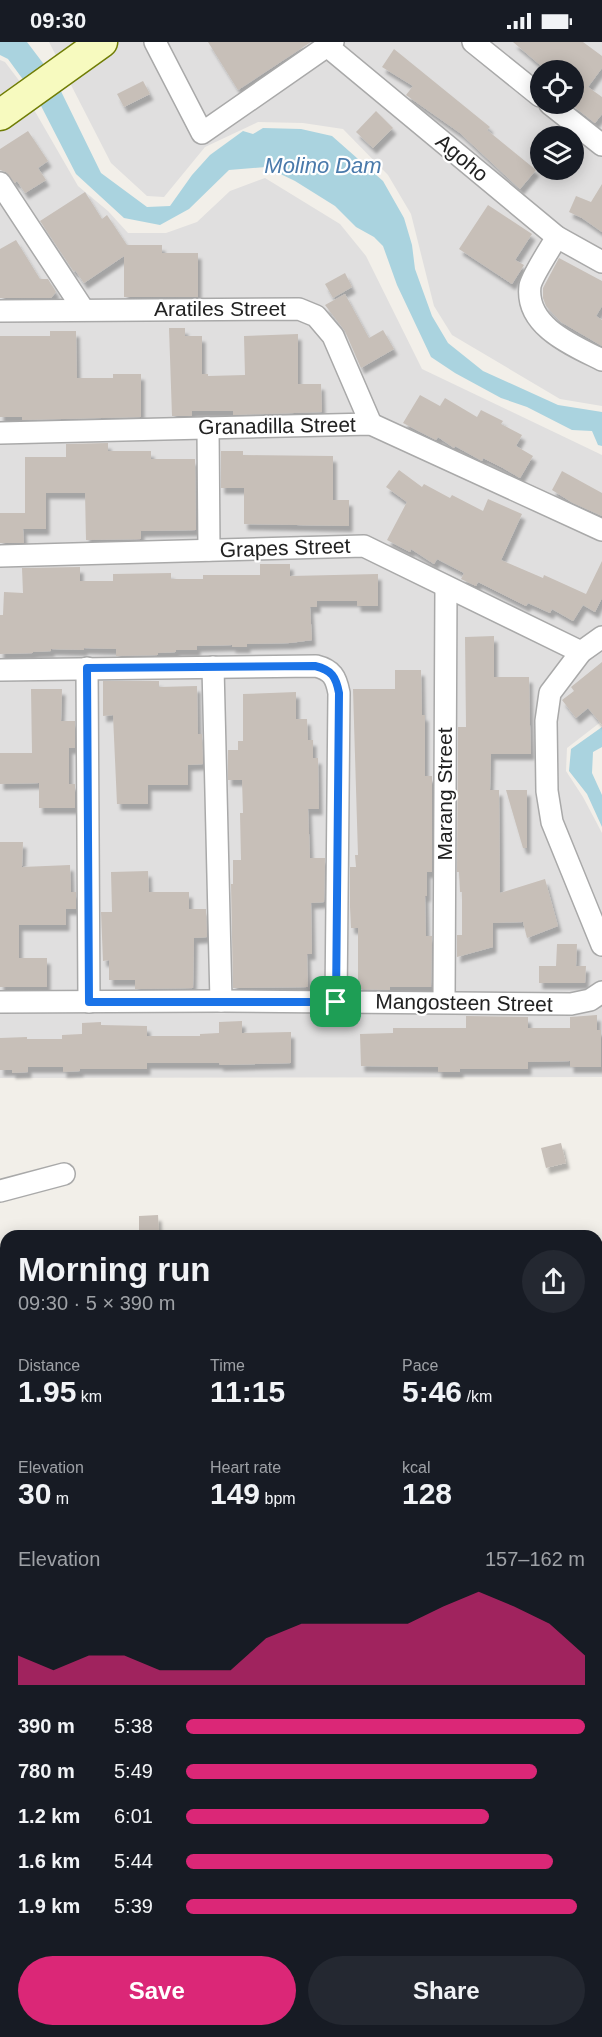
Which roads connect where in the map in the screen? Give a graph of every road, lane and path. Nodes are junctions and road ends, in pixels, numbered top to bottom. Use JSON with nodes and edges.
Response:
{"nodes":[{"id":1,"x":102,"y":42,"type":"edge"},
{"id":2,"x":155,"y":42,"type":"edge"},
{"id":3,"x":473,"y":42,"type":"edge"},
{"id":4,"x":330,"y":44,"type":"edge"},
{"id":5,"x":530,"y":88,"type":"edge"},
{"id":6,"x":11,"y":107,"type":"edge"},
{"id":7,"x":563,"y":114,"type":"edge"},
{"id":8,"x":602,"y":145,"type":"edge"},
{"id":9,"x":0,"y":183,"type":"edge"},
{"id":10,"x":557,"y":237,"type":"junction"},
{"id":11,"x":602,"y":262,"type":"edge"},
{"id":12,"x":83,"y":309,"type":"junction"},
{"id":13,"x":0,"y":310,"type":"edge"},
{"id":14,"x":602,"y":360,"type":"edge"},
{"id":15,"x":371,"y":424,"type":"junction"},
{"id":16,"x":208,"y":428,"type":"junction"},
{"id":17,"x":0,"y":433,"type":"edge"},
{"id":18,"x":602,"y":530,"type":"edge"},
{"id":19,"x":209,"y":550,"type":"junction"},
{"id":20,"x":0,"y":556,"type":"edge"},
{"id":21,"x":446,"y":586,"type":"junction"},
{"id":22,"x":602,"y":637,"type":"edge"},
{"id":23,"x":581,"y":652,"type":"junction"},
{"id":24,"x":213,"y":667,"type":"junction"},
{"id":25,"x":87,"y":668,"type":"junction"},
{"id":26,"x":0,"y":670,"type":"edge"},
{"id":27,"x":602,"y":945,"type":"edge"},
{"id":28,"x":602,"y":992,"type":"edge"},
{"id":29,"x":221,"y":1001,"type":"junction"},
{"id":30,"x":0,"y":1002,"type":"edge"},
{"id":31,"x":89,"y":1002,"type":"junction"},
{"id":32,"x":336,"y":1002,"type":"junction"},
{"id":33,"x":444,"y":1002,"type":"junction"},
{"id":34,"x":64,"y":1174,"type":"dead end"},
{"id":35,"x":0,"y":1191,"type":"edge"}],
"edges":[{"from":1,"to":6,"type":"street"},
{"from":2,"to":4,"type":"street"},
{"from":3,"to":5,"type":"street"},
{"from":4,"to":10,"type":"street","name":"Agoho"},
{"from":7,"to":8,"type":"street"},
{"from":9,"to":12,"type":"street"},
{"from":10,"to":11,"type":"street","name":"Agoho"},
{"from":10,"to":14,"type":"street"},
{"from":12,"to":13,"type":"street","name":"Aratiles Street"},
{"from":12,"to":15,"type":"street","name":"Aratiles Street"},
{"from":15,"to":16,"type":"street","name":"Granadilla Street"},
{"from":15,"to":18,"type":"street","name":"Granadilla Street"},
{"from":16,"to":17,"type":"street","name":"Granadilla Street"},
{"from":16,"to":19,"type":"street"},
{"from":19,"to":20,"type":"street","name":"Grapes Street"},
{"from":19,"to":21,"type":"street","name":"Grapes Street"},
{"from":21,"to":23,"type":"street","name":"Grapes Street"},
{"from":21,"to":33,"type":"street","name":"Marang Street"},
{"from":22,"to":23,"type":"street"},
{"from":23,"to":27,"type":"street"},
{"from":24,"to":25,"type":"street"},
{"from":24,"to":29,"type":"street"},
{"from":24,"to":32,"type":"street"},
{"from":25,"to":26,"type":"street"},
{"from":25,"to":31,"type":"street"},
{"from":28,"to":33,"type":"street","name":"Mangosteen Street"},
{"from":29,"to":31,"type":"street","name":"Mangosteen Street"},
{"from":29,"to":32,"type":"street","name":"Mangosteen Street"},
{"from":30,"to":31,"type":"street","name":"Mangosteen Street"},
{"from":32,"to":33,"type":"street","name":"Mangosteen Street"},
{"from":34,"to":35,"type":"street"}]}
